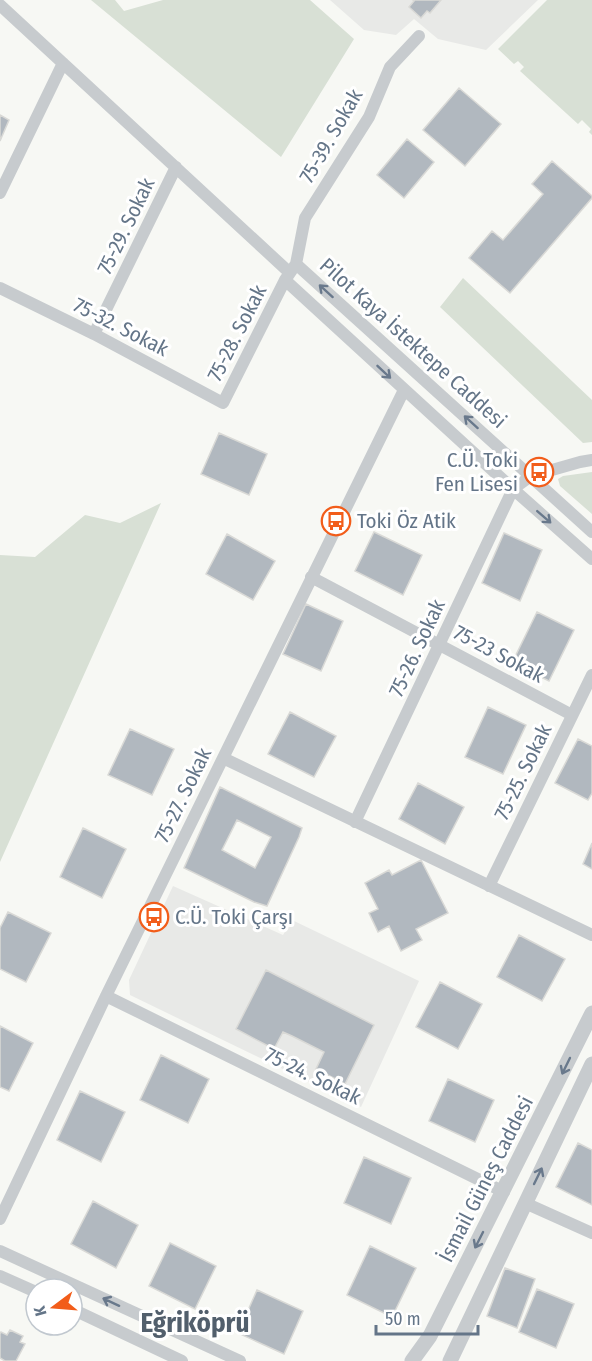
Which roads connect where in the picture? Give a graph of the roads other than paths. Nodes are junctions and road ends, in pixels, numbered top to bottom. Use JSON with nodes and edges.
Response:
{"nodes":[{"id":1,"x":0,"y":5,"type":"edge"},
{"id":2,"x":419,"y":36,"type":"dead end"},
{"id":3,"x":63,"y":63,"type":"junction"},
{"id":4,"x":176,"y":166,"type":"junction"},
{"id":5,"x":0,"y":193,"type":"edge"},
{"id":6,"x":291,"y":272,"type":"junction"},
{"id":7,"x":0,"y":288,"type":"edge"},
{"id":8,"x":94,"y":334,"type":"junction"},
{"id":9,"x":404,"y":390,"type":"junction"},
{"id":10,"x":223,"y":403,"type":"joint"},
{"id":11,"x":592,"y":460,"type":"edge"},
{"id":12,"x":531,"y":476,"type":"junction"},
{"id":13,"x":513,"y":489,"type":"junction"},
{"id":14,"x":592,"y":532,"type":"edge"},
{"id":15,"x":592,"y":559,"type":"edge"},
{"id":16,"x":312,"y":577,"type":"junction"},
{"id":17,"x":440,"y":645,"type":"junction"},
{"id":18,"x":592,"y":675,"type":"edge"},
{"id":19,"x":572,"y":715,"type":"junction"},
{"id":20,"x":223,"y":758,"type":"junction"},
{"id":21,"x":355,"y":822,"type":"junction"},
{"id":22,"x":489,"y":886,"type":"junction"},
{"id":23,"x":592,"y":935,"type":"edge"},
{"id":24,"x":106,"y":996,"type":"junction"},
{"id":25,"x":592,"y":1013,"type":"edge"},
{"id":26,"x":592,"y":1064,"type":"edge"},
{"id":27,"x":504,"y":1192,"type":"junction"},
{"id":28,"x":525,"y":1203,"type":"junction"},
{"id":29,"x":0,"y":1219,"type":"edge"},
{"id":30,"x":592,"y":1233,"type":"edge"},
{"id":31,"x":0,"y":1251,"type":"edge"},
{"id":32,"x":0,"y":1276,"type":"edge"},
{"id":33,"x":24,"y":1287,"type":"edge"},
{"id":34,"x":84,"y":1315,"type":"edge"},
{"id":35,"x":454,"y":1360,"type":"edge"},
{"id":36,"x":182,"y":1361,"type":"edge"},
{"id":37,"x":240,"y":1361,"type":"edge"},
{"id":38,"x":412,"y":1361,"type":"edge"}],
"edges":[{"from":1,"to":3,"type":"street","name":"Pilot Kaya İstektepe Caddesi"},
{"from":2,"to":6,"type":"street","name":"75-39. Sokak"},
{"from":3,"to":4,"type":"street","name":"Pilot Kaya İstektepe Caddesi"},
{"from":3,"to":5,"type":"street"},
{"from":4,"to":6,"type":"street","name":"Pilot Kaya İstektepe Caddesi"},
{"from":4,"to":8,"type":"street","name":"75-29. Sokak"},
{"from":6,"to":9,"type":"street","name":"Pilot Kaya İstektepe Caddesi","one_way":true},
{"from":6,"to":10,"type":"street","name":"75-28. Sokak"},
{"from":12,"to":6,"type":"street","name":"Pilot Kaya İstektepe Caddesi","one_way":true},
{"from":7,"to":8,"type":"street","name":"75-32. Sokak"},
{"from":8,"to":10,"type":"street","name":"75-32. Sokak"},
{"from":9,"to":13,"type":"street","name":"Pilot Kaya İstektepe Caddesi"},
{"from":9,"to":16,"type":"street","name":"75-27. Sokak"},
{"from":11,"to":12,"type":"street"},
{"from":12,"to":13,"type":"street"},
{"from":12,"to":14,"type":"street","name":"Pilot Kaya İstektepe Caddesi"},
{"from":13,"to":15,"type":"street","name":"Pilot Kaya İstektepe Caddesi","one_way":true},
{"from":13,"to":17,"type":"street","name":"75-26. Sokak"},
{"from":16,"to":17,"type":"street","name":"75-23 Sokak"},
{"from":16,"to":20,"type":"street","name":"75-27. Sokak"},
{"from":17,"to":19,"type":"street","name":"75-23 Sokak"},
{"from":17,"to":21,"type":"street","name":"75-26. Sokak"},
{"from":18,"to":19,"type":"street","name":"75-25. Sokak"},
{"from":19,"to":22,"type":"street","name":"75-25. Sokak"},
{"from":20,"to":21,"type":"street"},
{"from":20,"to":24,"type":"street","name":"75-27. Sokak"},
{"from":21,"to":22,"type":"street"},
{"from":22,"to":23,"type":"street"},
{"from":24,"to":27,"type":"street","name":"75-24. Sokak"},
{"from":24,"to":29,"type":"street","name":"75-27. Sokak"},
{"from":25,"to":27,"type":"street","name":"İsmail Güneş Caddesi","one_way":true},
{"from":28,"to":26,"type":"street","name":"İsmail Güneş Caddesi","one_way":true},
{"from":27,"to":38,"type":"street","name":"İsmail Güneş Caddesi","one_way":true},
{"from":28,"to":30,"type":"street"},
{"from":28,"to":35,"type":"street","name":"İsmail Güneş Caddesi"},
{"from":37,"to":31,"type":"street","one_way":true},
{"from":32,"to":33,"type":"street"},
{"from":34,"to":36,"type":"street"}]}
